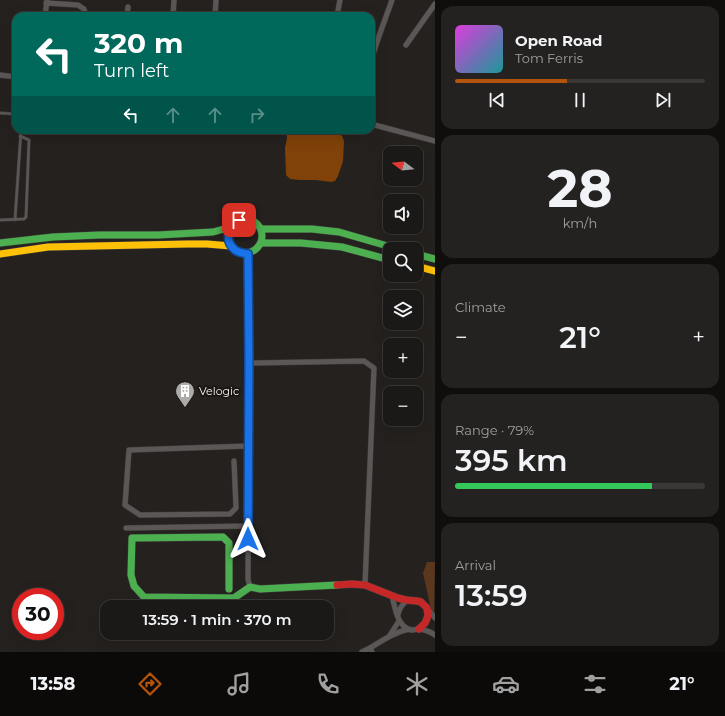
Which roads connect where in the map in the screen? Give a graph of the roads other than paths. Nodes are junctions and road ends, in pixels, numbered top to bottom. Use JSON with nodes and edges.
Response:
{"nodes":[{"id":1,"x":174,"y":0,"type":"edge"},
{"id":2,"x":216,"y":0,"type":"edge"},
{"id":3,"x":340,"y":0,"type":"edge"},
{"id":4,"x":392,"y":0,"type":"edge"},
{"id":5,"x":46,"y":1,"type":"edge"},
{"id":6,"x":435,"y":4,"type":"edge"},
{"id":7,"x":128,"y":7,"type":"dead end"},
{"id":8,"x":45,"y":12,"type":"edge"},
{"id":9,"x":85,"y":12,"type":"edge"},
{"id":10,"x":127,"y":12,"type":"edge"},
{"id":11,"x":172,"y":12,"type":"edge"},
{"id":12,"x":215,"y":12,"type":"edge"},
{"id":13,"x":338,"y":12,"type":"edge"},
{"id":14,"x":406,"y":45,"type":"dead end"},
{"id":15,"x":375,"y":48,"type":"edge"},
{"id":16,"x":0,"y":75,"type":"edge"},
{"id":17,"x":12,"y":76,"type":"edge"},
{"id":18,"x":0,"y":113,"type":"edge"},
{"id":19,"x":12,"y":114,"type":"edge"},
{"id":20,"x":375,"y":125,"type":"edge"},
{"id":21,"x":20,"y":136,"type":"joint"},
{"id":22,"x":435,"y":141,"type":"edge"},
{"id":23,"x":0,"y":220,"type":"edge"},
{"id":24,"x":15,"y":220,"type":"junction"},
{"id":25,"x":231,"y":227,"type":"junction"},
{"id":26,"x":261,"y":229,"type":"junction"},
{"id":27,"x":0,"y":243,"type":"edge"},
{"id":28,"x":261,"y":244,"type":"junction"},
{"id":29,"x":383,"y":245,"type":"edge"},
{"id":30,"x":231,"y":246,"type":"junction"},
{"id":31,"x":0,"y":254,"type":"edge"},
{"id":32,"x":248,"y":254,"type":"junction"},
{"id":33,"x":423,"y":256,"type":"edge"},
{"id":34,"x":383,"y":258,"type":"edge"},
{"id":35,"x":435,"y":259,"type":"edge"},
{"id":36,"x":423,"y":268,"type":"edge"},
{"id":37,"x":435,"y":271,"type":"edge"},
{"id":38,"x":249,"y":363,"type":"junction"},
{"id":39,"x":248,"y":446,"type":"junction"},
{"id":40,"x":234,"y":461,"type":"dead end"},
{"id":41,"x":248,"y":526,"type":"junction"},
{"id":42,"x":126,"y":528,"type":"dead end"},
{"id":43,"x":365,"y":585,"type":"junction"},
{"id":44,"x":250,"y":587,"type":"junction"},
{"id":45,"x":229,"y":589,"type":"dead end"},
{"id":46,"x":392,"y":596,"type":"junction"},
{"id":47,"x":408,"y":600,"type":"junction"},
{"id":48,"x":426,"y":606,"type":"junction"},
{"id":49,"x":435,"y":618,"type":"edge"},
{"id":50,"x":399,"y":619,"type":"junction"},
{"id":51,"x":409,"y":629,"type":"junction"},
{"id":52,"x":419,"y":629,"type":"junction"},
{"id":53,"x":435,"y":635,"type":"edge"},
{"id":54,"x":389,"y":636,"type":"junction"},
{"id":55,"x":371,"y":650,"type":"edge"},
{"id":56,"x":362,"y":652,"type":"edge"}],
"edges":[{"from":1,"to":11,"type":"street"},
{"from":2,"to":12,"type":"street"},
{"from":3,"to":13,"type":"street"},
{"from":4,"to":15,"type":"street"},
{"from":5,"to":8,"type":"street"},
{"from":5,"to":9,"type":"street"},
{"from":6,"to":14,"type":"street"},
{"from":7,"to":10,"type":"street"},
{"from":16,"to":17,"type":"street"},
{"from":18,"to":19,"type":"lane"},
{"from":20,"to":22,"type":"street"},
{"from":21,"to":24,"type":"lane"},
{"from":21,"to":24,"type":"lane"},
{"from":23,"to":24,"type":"lane"},
{"from":25,"to":26,"type":"street"},
{"from":25,"to":27,"type":"street"},
{"from":25,"to":30,"type":"street"},
{"from":26,"to":28,"type":"street"},
{"from":26,"to":29,"type":"street"},
{"from":28,"to":32,"type":"street"},
{"from":28,"to":34,"type":"street"},
{"from":30,"to":31,"type":"street"},
{"from":30,"to":32,"type":"street"},
{"from":32,"to":38,"type":"street"},
{"from":33,"to":35,"type":"street"},
{"from":36,"to":37,"type":"street"},
{"from":38,"to":39,"type":"street"},
{"from":38,"to":43,"type":"street"},
{"from":39,"to":40,"type":"street"},
{"from":39,"to":41,"type":"street"},
{"from":41,"to":42,"type":"street"},
{"from":41,"to":44,"type":"street"},
{"from":43,"to":44,"type":"street"},
{"from":43,"to":46,"type":"street"},
{"from":44,"to":45,"type":"street"},
{"from":46,"to":47,"type":"street"},
{"from":46,"to":50,"type":"street"},
{"from":47,"to":48,"type":"street"},
{"from":47,"to":50,"type":"street"},
{"from":48,"to":49,"type":"street"},
{"from":48,"to":52,"type":"street"},
{"from":50,"to":51,"type":"street"},
{"from":50,"to":54,"type":"street"},
{"from":51,"to":52,"type":"street"},
{"from":51,"to":54,"type":"street"},
{"from":52,"to":53,"type":"street"},
{"from":54,"to":55,"type":"street"},
{"from":55,"to":56,"type":"street"}]}
